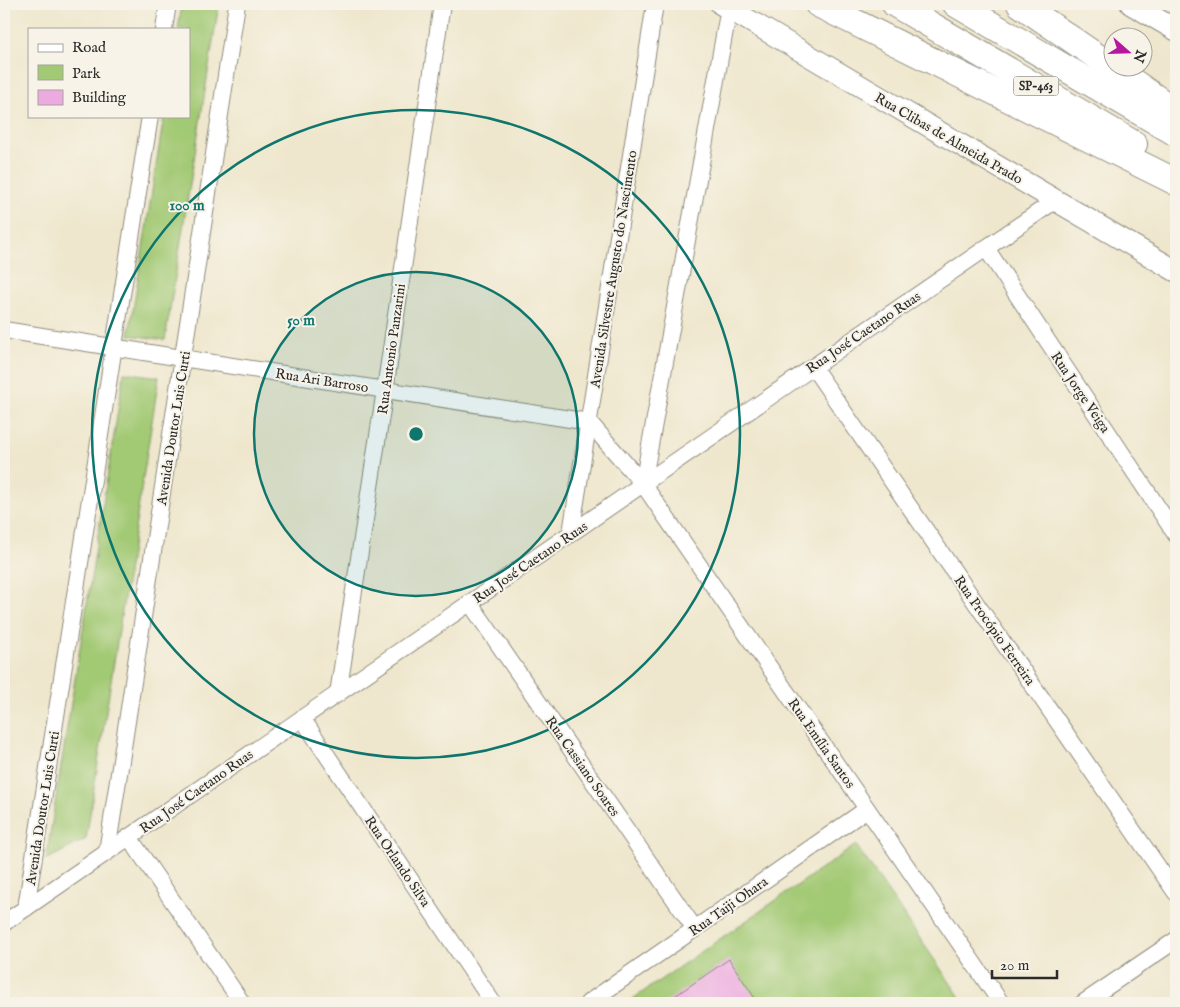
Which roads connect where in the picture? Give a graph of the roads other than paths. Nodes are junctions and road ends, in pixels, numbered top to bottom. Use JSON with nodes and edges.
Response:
{"nodes":[{"id":1,"x":168,"y":4,"type":"edge"},
{"id":2,"x":237,"y":4,"type":"edge"},
{"id":3,"x":442,"y":4,"type":"edge"},
{"id":4,"x":655,"y":4,"type":"edge"},
{"id":5,"x":818,"y":4,"type":"edge"},
{"id":6,"x":895,"y":4,"type":"edge"},
{"id":7,"x":956,"y":4,"type":"edge"},
{"id":8,"x":1020,"y":4,"type":"edge"},
{"id":9,"x":1131,"y":4,"type":"edge"},
{"id":10,"x":725,"y":6,"type":"edge"},
{"id":11,"x":164,"y":28,"type":"edge"},
{"id":12,"x":1176,"y":30,"type":"edge"},
{"id":13,"x":1102,"y":60,"type":"edge"},
{"id":14,"x":1128,"y":78,"type":"edge"},
{"id":15,"x":1176,"y":112,"type":"edge"},
{"id":16,"x":150,"y":118,"type":"edge"},
{"id":17,"x":1176,"y":133,"type":"edge"},
{"id":18,"x":1176,"y":168,"type":"edge"},
{"id":19,"x":1176,"y":182,"type":"edge"},
{"id":20,"x":1056,"y":200,"type":"junction"},
{"id":21,"x":986,"y":248,"type":"junction"},
{"id":22,"x":1176,"y":272,"type":"edge"},
{"id":23,"x":4,"y":330,"type":"edge"},
{"id":24,"x":114,"y":348,"type":"junction"},
{"id":25,"x":183,"y":359,"type":"junction"},
{"id":26,"x":813,"y":367,"type":"junction"},
{"id":27,"x":385,"y":390,"type":"junction"},
{"id":28,"x":589,"y":422,"type":"junction"},
{"id":29,"x":643,"y":484,"type":"junction"},
{"id":30,"x":571,"y":533,"type":"junction"},
{"id":31,"x":1176,"y":535,"type":"edge"},
{"id":32,"x":470,"y":603,"type":"junction"},
{"id":33,"x":338,"y":694,"type":"junction"},
{"id":34,"x":302,"y":718,"type":"junction"},
{"id":35,"x":867,"y":809,"type":"junction"},
{"id":36,"x":129,"y":837,"type":"junction"},
{"id":37,"x":107,"y":852,"type":"junction"},
{"id":38,"x":1176,"y":893,"type":"edge"},
{"id":39,"x":26,"y":908,"type":"junction"},
{"id":40,"x":4,"y":923,"type":"edge"},
{"id":41,"x":695,"y":929,"type":"junction"},
{"id":42,"x":1176,"y":940,"type":"edge"},
{"id":43,"x":242,"y":1003,"type":"edge"},
{"id":44,"x":494,"y":1003,"type":"edge"},
{"id":45,"x":588,"y":1003,"type":"edge"},
{"id":46,"x":1001,"y":1003,"type":"edge"},
{"id":47,"x":1083,"y":1003,"type":"edge"}],
"edges":[{"from":1,"to":11,"type":"street"},
{"from":2,"to":25,"type":"street","name":"Avenida Doutor Luis Curti"},
{"from":3,"to":27,"type":"street","name":"Rua Antonio Panzarini"},
{"from":4,"to":28,"type":"street","name":"Avenida Silvestre Augusto do Nascimento"},
{"from":5,"to":19,"type":"main road"},
{"from":6,"to":18,"type":"main road","number":"SP-463"},
{"from":7,"to":17,"type":"main road","number":"SP-463"},
{"from":8,"to":13,"type":"main road"},
{"from":9,"to":12,"type":"street"},
{"from":10,"to":20,"type":"street","name":"Rua Clibas de Almeida Prado"},
{"from":10,"to":29,"type":"street"},
{"from":14,"to":15,"type":"main road"},
{"from":16,"to":24,"type":"street","name":"Avenida Doutor Luis Curti"},
{"from":20,"to":21,"type":"street","name":"Rua José Caetano Ruas"},
{"from":20,"to":22,"type":"street","name":"Rua Clibas de Almeida Prado"},
{"from":21,"to":26,"type":"street","name":"Rua José Caetano Ruas"},
{"from":21,"to":31,"type":"street","name":"Rua Jorge Veiga"},
{"from":23,"to":24,"type":"street","name":"Rua Ari Barroso"},
{"from":24,"to":25,"type":"street","name":"Rua Ari Barroso"},
{"from":24,"to":39,"type":"street","name":"Avenida Doutor Luis Curti"},
{"from":25,"to":27,"type":"street","name":"Rua Ari Barroso"},
{"from":25,"to":37,"type":"street","name":"Avenida Doutor Luis Curti"},
{"from":26,"to":29,"type":"street","name":"Rua José Caetano Ruas"},
{"from":26,"to":38,"type":"street","name":"Rua Procópio Ferreira"},
{"from":27,"to":28,"type":"street","name":"Rua Ari Barroso"},
{"from":27,"to":33,"type":"street","name":"Rua Antonio Panzarini"},
{"from":28,"to":29,"type":"street"},
{"from":28,"to":30,"type":"street","name":"Avenida Silvestre Augusto do Nascimento"},
{"from":29,"to":30,"type":"street","name":"Rua José Caetano Ruas"},
{"from":29,"to":35,"type":"street","name":"Rua Emília Santos"},
{"from":30,"to":32,"type":"street","name":"Rua José Caetano Ruas"},
{"from":32,"to":33,"type":"street","name":"Rua José Caetano Ruas"},
{"from":32,"to":41,"type":"street","name":"Rua Cassiano Soares"},
{"from":33,"to":34,"type":"street","name":"Rua José Caetano Ruas"},
{"from":34,"to":36,"type":"street","name":"Rua José Caetano Ruas"},
{"from":34,"to":44,"type":"street","name":"Rua Orlando Silva"},
{"from":35,"to":41,"type":"street","name":"Rua Taiji Ohara"},
{"from":35,"to":46,"type":"street","name":"Rua Emília Santos"},
{"from":36,"to":37,"type":"street","name":"Rua José Caetano Ruas"},
{"from":36,"to":43,"type":"street"},
{"from":37,"to":39,"type":"street","name":"Rua José Caetano Ruas"},
{"from":39,"to":40,"type":"street","name":"Rua José Caetano Ruas"},
{"from":41,"to":45,"type":"street","name":"Rua Taiji Ohara"},
{"from":42,"to":47,"type":"street"}]}
